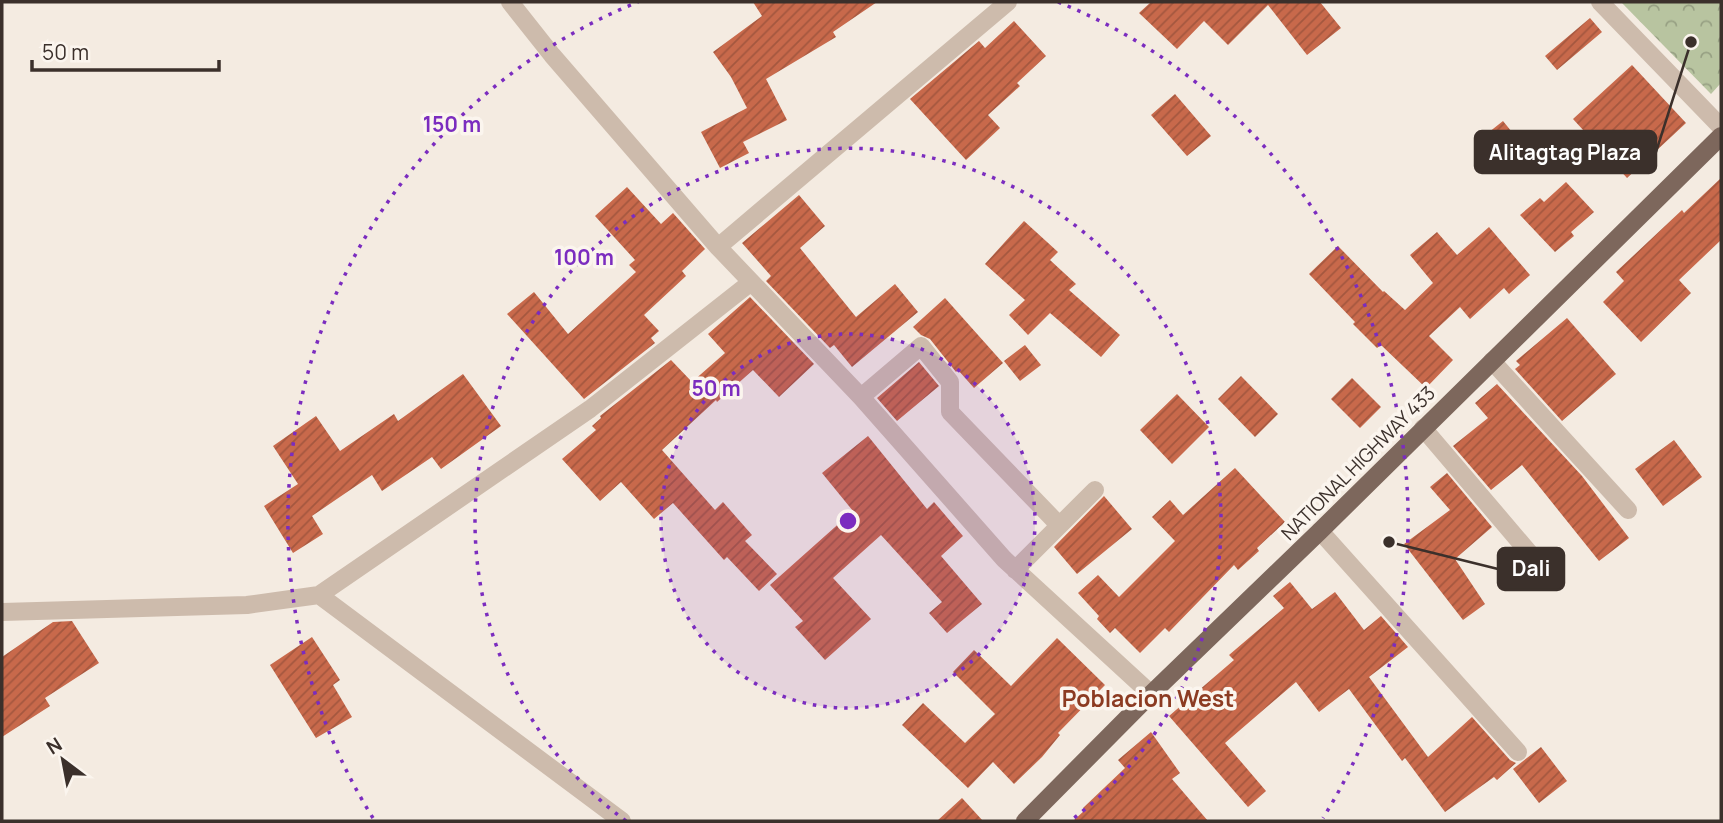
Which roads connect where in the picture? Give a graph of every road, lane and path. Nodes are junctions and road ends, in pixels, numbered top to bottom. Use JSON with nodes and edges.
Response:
{"nodes":[{"id":1,"x":510,"y":2,"type":"edge"},
{"id":2,"x":1008,"y":2,"type":"edge"},
{"id":3,"x":1600,"y":2,"type":"edge"},
{"id":4,"x":1721,"y":127,"type":"edge"},
{"id":5,"x":1721,"y":136,"type":"edge"},
{"id":6,"x":718,"y":247,"type":"junction"},
{"id":7,"x":750,"y":283,"type":"junction"},
{"id":8,"x":1492,"y":361,"type":"junction"},
{"id":9,"x":861,"y":397,"type":"junction"},
{"id":10,"x":1423,"y":428,"type":"junction"},
{"id":11,"x":1095,"y":490,"type":"dead end"},
{"id":12,"x":1628,"y":510,"type":"dead end"},
{"id":13,"x":1058,"y":524,"type":"junction"},
{"id":14,"x":1320,"y":531,"type":"junction"},
{"id":15,"x":1543,"y":569,"type":"dead end"},
{"id":16,"x":1015,"y":570,"type":"junction"},
{"id":17,"x":318,"y":595,"type":"junction"},
{"id":18,"x":2,"y":612,"type":"edge"},
{"id":19,"x":1151,"y":694,"type":"junction"},
{"id":20,"x":1518,"y":752,"type":"dead end"},
{"id":21,"x":622,"y":821,"type":"edge"},
{"id":22,"x":1026,"y":821,"type":"edge"}],
"edges":[{"from":1,"to":6,"type":"street"},
{"from":2,"to":6,"type":"street"},
{"from":3,"to":4,"type":"street"},
{"from":5,"to":8,"type":"main road","name":"NATIONAL HIGHWAY 433"},
{"from":6,"to":7,"type":"street"},
{"from":7,"to":9,"type":"street"},
{"from":7,"to":17,"type":"street"},
{"from":8,"to":10,"type":"main road","name":"NATIONAL HIGHWAY 433"},
{"from":8,"to":12,"type":"street"},
{"from":9,"to":13,"type":"street"},
{"from":9,"to":16,"type":"street"},
{"from":10,"to":14,"type":"main road","name":"NATIONAL HIGHWAY 433"},
{"from":10,"to":15,"type":"street"},
{"from":11,"to":13,"type":"street"},
{"from":13,"to":16,"type":"street"},
{"from":14,"to":19,"type":"main road","name":"NATIONAL HIGHWAY 433"},
{"from":14,"to":20,"type":"street"},
{"from":16,"to":19,"type":"street"},
{"from":17,"to":18,"type":"street"},
{"from":17,"to":21,"type":"street"},
{"from":19,"to":22,"type":"main road","name":"NATIONAL HIGHWAY 433"}]}
